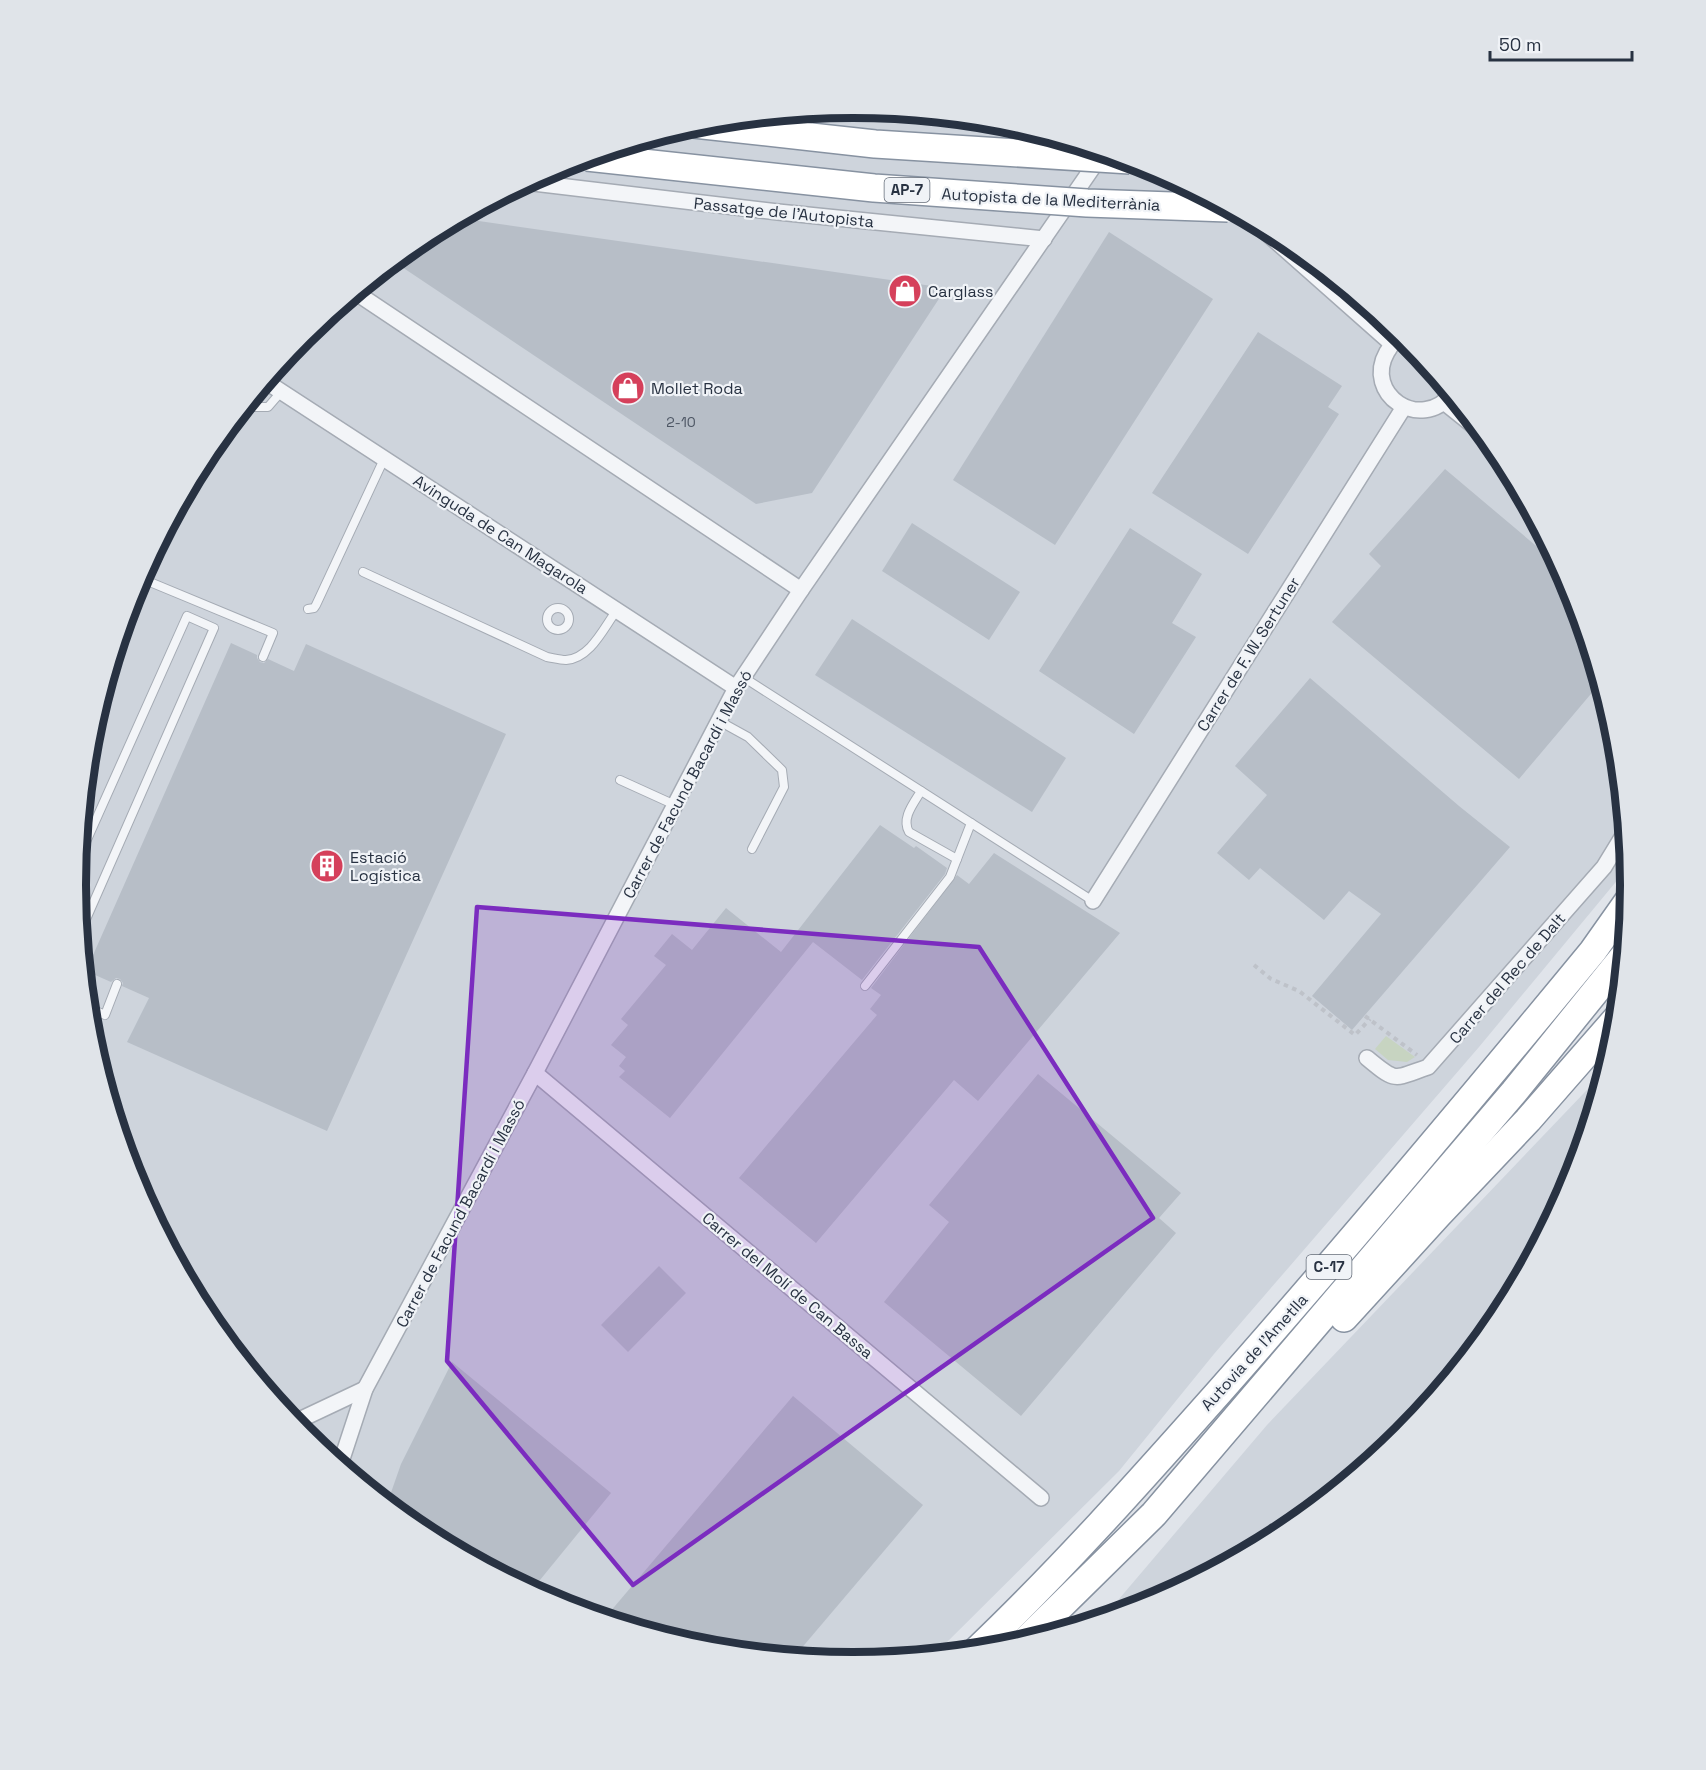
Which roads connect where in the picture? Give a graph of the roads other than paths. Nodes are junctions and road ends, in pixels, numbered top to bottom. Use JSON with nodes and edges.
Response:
{"nodes":[{"id":1,"x":729,"y":128,"type":"edge"},
{"id":2,"x":1100,"y":158,"type":"edge"},
{"id":3,"x":1100,"y":158,"type":"edge"},
{"id":4,"x":604,"y":159,"type":"edge"},
{"id":5,"x":542,"y":184,"type":"edge"},
{"id":6,"x":1212,"y":207,"type":"edge"},
{"id":7,"x":1044,"y":239,"type":"junction"},
{"id":8,"x":1330,"y":285,"type":"edge"},
{"id":9,"x":361,"y":296,"type":"edge"},
{"id":10,"x":1360,"y":309,"type":"edge"},
{"id":11,"x":1397,"y":343,"type":"edge"},
{"id":12,"x":271,"y":385,"type":"edge"},
{"id":13,"x":281,"y":392,"type":"junction"},
{"id":14,"x":1446,"y":399,"type":"edge"},
{"id":15,"x":253,"y":407,"type":"edge"},
{"id":16,"x":1404,"y":407,"type":"junction"},
{"id":17,"x":384,"y":459,"type":"junction"},
{"id":18,"x":363,"y":572,"type":"dead end"},
{"id":19,"x":149,"y":581,"type":"edge"},
{"id":20,"x":801,"y":590,"type":"junction"},
{"id":21,"x":308,"y":609,"type":"dead end"},
{"id":22,"x":617,"y":610,"type":"junction"},
{"id":23,"x":263,"y":657,"type":"dead end"},
{"id":24,"x":740,"y":682,"type":"junction"},
{"id":25,"x":719,"y":721,"type":"junction"},
{"id":26,"x":620,"y":780,"type":"dead end"},
{"id":27,"x":921,"y":792,"type":"junction"},
{"id":28,"x":675,"y":805,"type":"junction"},
{"id":29,"x":971,"y":823,"type":"junction"},
{"id":30,"x":87,"y":840,"type":"edge"},
{"id":31,"x":1619,"y":842,"type":"edge"},
{"id":32,"x":752,"y":849,"type":"dead end"},
{"id":33,"x":957,"y":859,"type":"junction"},
{"id":34,"x":1093,"y":901,"type":"joint"},
{"id":35,"x":1619,"y":914,"type":"edge"},
{"id":36,"x":87,"y":918,"type":"edge"},
{"id":37,"x":1616,"y":966,"type":"edge"},
{"id":38,"x":117,"y":984,"type":"dead end"},
{"id":39,"x":865,"y":986,"type":"dead end"},
{"id":40,"x":96,"y":1011,"type":"edge"},
{"id":41,"x":1607,"y":1030,"type":"edge"},
{"id":42,"x":1604,"y":1044,"type":"edge"},
{"id":43,"x":1367,"y":1058,"type":"dead end"},
{"id":44,"x":1574,"y":1068,"type":"junction"},
{"id":45,"x":535,"y":1073,"type":"junction"},
{"id":46,"x":365,"y":1389,"type":"junction"},
{"id":47,"x":302,"y":1419,"type":"edge"},
{"id":48,"x":343,"y":1458,"type":"edge"},
{"id":49,"x":1041,"y":1498,"type":"dead end"},
{"id":50,"x":1154,"y":1514,"type":"junction"},
{"id":51,"x":1036,"y":1630,"type":"edge"},
{"id":52,"x":987,"y":1641,"type":"edge"}],
"edges":[{"from":1,"to":2,"type":"highway","bridge":true},
{"from":3,"to":7,"type":"street","name":"Carrer de Facund Bacardí i Massó"},
{"from":4,"to":6,"type":"highway","name":"Autopista de la Mediterrània","number":"AP-7","bridge":true},
{"from":5,"to":7,"type":"street","name":"Passatge de l'Autopista"},
{"from":7,"to":20,"type":"street","name":"Carrer de Facund Bacardí i Massó"},
{"from":8,"to":10,"type":"street"},
{"from":9,"to":20,"type":"street"},
{"from":11,"to":16,"type":"street"},
{"from":12,"to":13,"type":"street","name":"Avinguda de Can Magarola"},
{"from":13,"to":15,"type":"lane"},
{"from":13,"to":17,"type":"street","name":"Avinguda de Can Magarola"},
{"from":14,"to":16,"type":"street"},
{"from":16,"to":34,"type":"street","name":"Carrer de F. W. Sertuner"},
{"from":17,"to":21,"type":"lane"},
{"from":17,"to":22,"type":"street","name":"Avinguda de Can Magarola"},
{"from":18,"to":22,"type":"lane"},
{"from":19,"to":23,"type":"lane"},
{"from":20,"to":24,"type":"street","name":"Carrer de Facund Bacardí i Massó"},
{"from":22,"to":24,"type":"street","name":"Avinguda de Can Magarola"},
{"from":24,"to":25,"type":"street","name":"Carrer de Facund Bacardí i Massó"},
{"from":24,"to":27,"type":"lane"},
{"from":25,"to":28,"type":"street","name":"Carrer de Facund Bacardí i Massó"},
{"from":25,"to":32,"type":"lane"},
{"from":26,"to":28,"type":"lane"},
{"from":27,"to":29,"type":"lane"},
{"from":27,"to":33,"type":"lane"},
{"from":28,"to":45,"type":"street","name":"Carrer de Facund Bacardí i Massó"},
{"from":29,"to":33,"type":"lane"},
{"from":29,"to":34,"type":"lane"},
{"from":30,"to":36,"type":"lane"},
{"from":31,"to":43,"type":"street","name":"Carrer del Rec de Dalt"},
{"from":33,"to":39,"type":"lane"},
{"from":35,"to":52,"type":"highway","name":"Autovia de l'Ametlla","number":"C-17"},
{"from":37,"to":50,"type":"highway","name":"Autovia de l'Ametlla","number":"C-17"},
{"from":38,"to":40,"type":"lane"},
{"from":41,"to":44,"type":"highway"},
{"from":42,"to":44,"type":"highway"},
{"from":44,"to":50,"type":"highway"},
{"from":45,"to":46,"type":"street","name":"Carrer de Facund Bacardí i Massó"},
{"from":45,"to":49,"type":"street","name":"Carrer del Molí de Can Bassa"},
{"from":46,"to":47,"type":"street"},
{"from":46,"to":48,"type":"street","name":"Carrer de Facund Bacardí i Massó"},
{"from":50,"to":51,"type":"highway","name":"Autovia de l'Ametlla","number":"C-17"}]}
